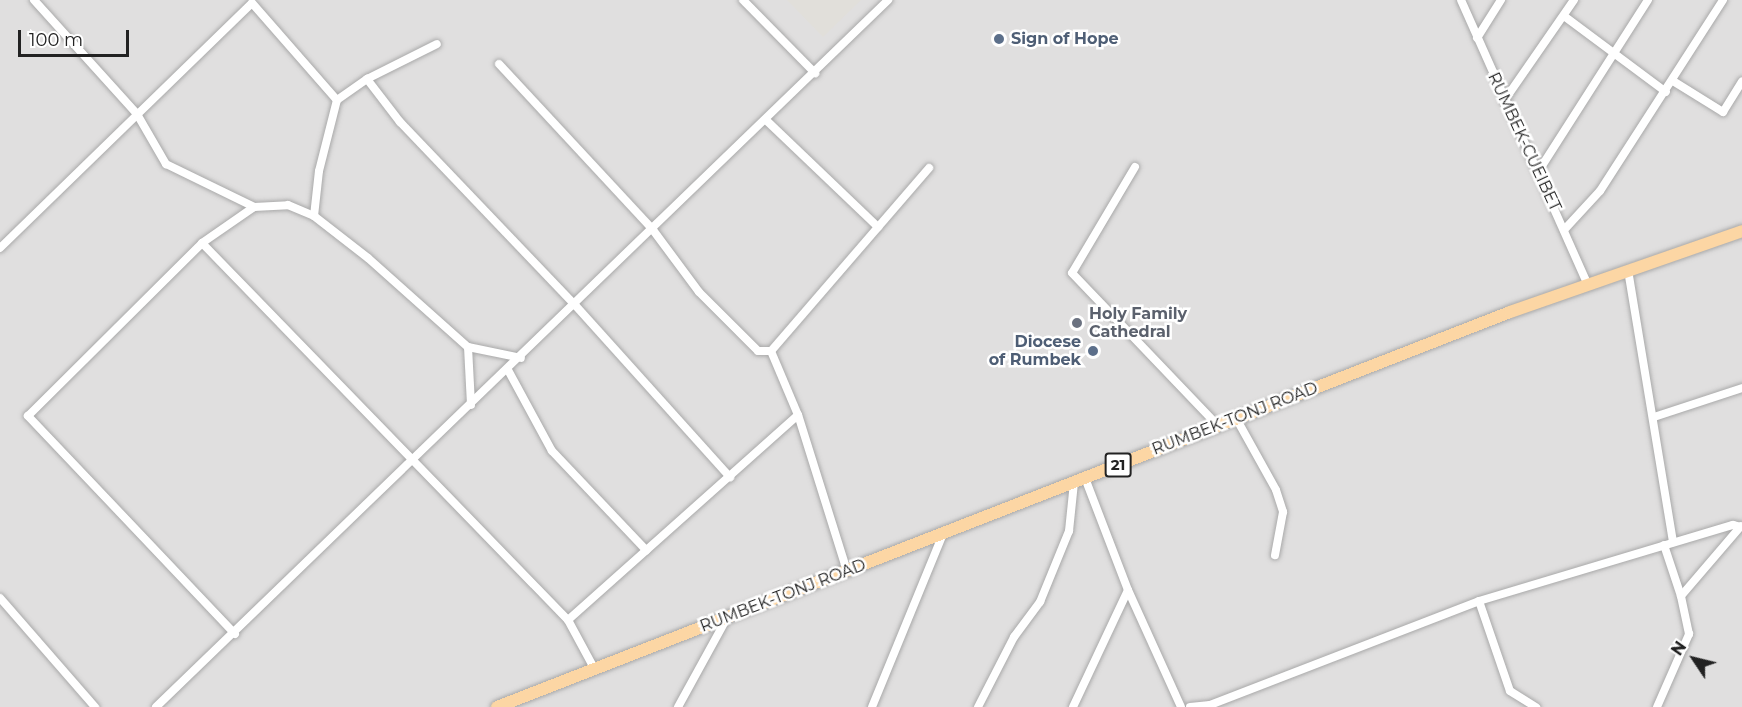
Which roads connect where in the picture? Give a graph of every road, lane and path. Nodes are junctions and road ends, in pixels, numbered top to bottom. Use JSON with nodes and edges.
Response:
{"nodes":[{"id":1,"x":34,"y":0,"type":"edge"},
{"id":2,"x":743,"y":0,"type":"edge"},
{"id":3,"x":888,"y":0,"type":"edge"},
{"id":4,"x":1461,"y":0,"type":"edge"},
{"id":5,"x":1501,"y":0,"type":"edge"},
{"id":6,"x":1575,"y":0,"type":"edge"},
{"id":7,"x":1648,"y":0,"type":"edge"},
{"id":8,"x":1723,"y":0,"type":"edge"},
{"id":9,"x":1564,"y":16,"type":"junction"},
{"id":10,"x":1477,"y":38,"type":"junction"},
{"id":11,"x":437,"y":44,"type":"dead end"},
{"id":12,"x":1614,"y":52,"type":"junction"},
{"id":13,"x":499,"y":64,"type":"dead end"},
{"id":14,"x":815,"y":73,"type":"junction"},
{"id":15,"x":367,"y":79,"type":"junction"},
{"id":16,"x":1672,"y":81,"type":"junction"},
{"id":17,"x":1742,"y":82,"type":"edge"},
{"id":18,"x":1666,"y":92,"type":"junction"},
{"id":19,"x":337,"y":100,"type":"junction"},
{"id":20,"x":1504,"y":101,"type":"junction"},
{"id":21,"x":137,"y":114,"type":"junction"},
{"id":22,"x":766,"y":120,"type":"junction"},
{"id":23,"x":1135,"y":167,"type":"dead end"},
{"id":24,"x":929,"y":168,"type":"dead end"},
{"id":25,"x":1538,"y":172,"type":"junction"},
{"id":26,"x":254,"y":207,"type":"junction"},
{"id":27,"x":314,"y":216,"type":"junction"},
{"id":28,"x":878,"y":227,"type":"junction"},
{"id":29,"x":653,"y":230,"type":"junction"},
{"id":30,"x":1564,"y":230,"type":"junction"},
{"id":31,"x":1742,"y":231,"type":"edge"},
{"id":32,"x":202,"y":243,"type":"junction"},
{"id":33,"x":0,"y":248,"type":"edge"},
{"id":34,"x":1628,"y":270,"type":"junction"},
{"id":35,"x":1587,"y":283,"type":"junction"},
{"id":36,"x":575,"y":305,"type":"junction"},
{"id":37,"x":468,"y":347,"type":"junction"},
{"id":38,"x":771,"y":351,"type":"junction"},
{"id":39,"x":521,"y":358,"type":"junction"},
{"id":40,"x":508,"y":370,"type":"junction"},
{"id":41,"x":1742,"y":388,"type":"edge"},
{"id":42,"x":471,"y":405,"type":"junction"},
{"id":43,"x":798,"y":415,"type":"junction"},
{"id":44,"x":1654,"y":417,"type":"junction"},
{"id":45,"x":1236,"y":418,"type":"junction"},
{"id":46,"x":1218,"y":426,"type":"junction"},
{"id":47,"x":412,"y":463,"type":"junction"},
{"id":48,"x":730,"y":477,"type":"junction"},
{"id":49,"x":1079,"y":481,"type":"junction"},
{"id":50,"x":1741,"y":527,"type":"edge"},
{"id":51,"x":943,"y":534,"type":"junction"},
{"id":52,"x":1673,"y":542,"type":"junction"},
{"id":53,"x":1664,"y":545,"type":"junction"},
{"id":54,"x":646,"y":550,"type":"junction"},
{"id":55,"x":1275,"y":555,"type":"dead end"},
{"id":56,"x":847,"y":571,"type":"junction"},
{"id":57,"x":1128,"y":590,"type":"junction"},
{"id":58,"x":1681,"y":596,"type":"junction"},
{"id":59,"x":0,"y":598,"type":"edge"},
{"id":60,"x":1479,"y":601,"type":"junction"},
{"id":61,"x":727,"y":618,"type":"junction"},
{"id":62,"x":568,"y":620,"type":"junction"},
{"id":63,"x":235,"y":633,"type":"junction"},
{"id":64,"x":594,"y":668,"type":"junction"},
{"id":65,"x":1211,"y":706,"type":"edge"},
{"id":66,"x":95,"y":707,"type":"edge"},
{"id":67,"x":156,"y":707,"type":"edge"},
{"id":68,"x":496,"y":707,"type":"edge"},
{"id":69,"x":678,"y":707,"type":"edge"},
{"id":70,"x":872,"y":707,"type":"edge"},
{"id":71,"x":978,"y":707,"type":"edge"},
{"id":72,"x":1073,"y":707,"type":"edge"},
{"id":73,"x":1181,"y":707,"type":"edge"},
{"id":74,"x":1190,"y":707,"type":"edge"},
{"id":75,"x":1536,"y":707,"type":"edge"},
{"id":76,"x":1657,"y":707,"type":"edge"}],
"edges":[{"from":1,"to":21,"type":"street"},
{"from":2,"to":14,"type":"street"},
{"from":3,"to":14,"type":"street"},
{"from":4,"to":10,"type":"street","name":"RUMBEK-CUEIBET"},
{"from":5,"to":10,"type":"street"},
{"from":6,"to":9,"type":"street"},
{"from":7,"to":12,"type":"street"},
{"from":8,"to":16,"type":"street"},
{"from":9,"to":12,"type":"street"},
{"from":9,"to":20,"type":"street"},
{"from":10,"to":20,"type":"street","name":"RUMBEK-CUEIBET"},
{"from":11,"to":15,"type":"street"},
{"from":12,"to":18,"type":"street"},
{"from":12,"to":25,"type":"street"},
{"from":13,"to":29,"type":"street"},
{"from":14,"to":22,"type":"street"},
{"from":15,"to":19,"type":"street"},
{"from":15,"to":36,"type":"street"},
{"from":16,"to":17,"type":"street"},
{"from":16,"to":18,"type":"street"},
{"from":18,"to":30,"type":"street"},
{"from":19,"to":21,"type":"street"},
{"from":19,"to":27,"type":"street"},
{"from":20,"to":25,"type":"street","name":"RUMBEK-CUEIBET"},
{"from":21,"to":26,"type":"street"},
{"from":21,"to":33,"type":"street"},
{"from":22,"to":28,"type":"street"},
{"from":22,"to":29,"type":"street"},
{"from":23,"to":46,"type":"street"},
{"from":24,"to":28,"type":"street"},
{"from":25,"to":30,"type":"street","name":"RUMBEK-CUEIBET"},
{"from":26,"to":27,"type":"street"},
{"from":26,"to":32,"type":"street"},
{"from":27,"to":37,"type":"street"},
{"from":28,"to":38,"type":"street"},
{"from":29,"to":36,"type":"street"},
{"from":29,"to":38,"type":"street"},
{"from":30,"to":35,"type":"street","name":"RUMBEK-CUEIBET"},
{"from":31,"to":34,"type":"main road","name":"RUMBEK-TONJ ROAD","number":"21"},
{"from":32,"to":47,"type":"street"},
{"from":32,"to":63,"type":"street"},
{"from":34,"to":35,"type":"main road","name":"RUMBEK-TONJ ROAD","number":"21"},
{"from":34,"to":44,"type":"street"},
{"from":35,"to":45,"type":"main road","name":"RUMBEK-TONJ ROAD","number":"21"},
{"from":36,"to":39,"type":"street"},
{"from":36,"to":48,"type":"street"},
{"from":37,"to":39,"type":"street"},
{"from":37,"to":42,"type":"street"},
{"from":38,"to":43,"type":"street"},
{"from":39,"to":40,"type":"street"},
{"from":40,"to":42,"type":"street"},
{"from":40,"to":54,"type":"street"},
{"from":41,"to":44,"type":"street"},
{"from":42,"to":47,"type":"street"},
{"from":43,"to":48,"type":"street"},
{"from":43,"to":56,"type":"street"},
{"from":44,"to":52,"type":"street"},
{"from":45,"to":46,"type":"main road","name":"RUMBEK-TONJ ROAD","number":"21"},
{"from":45,"to":55,"type":"street"},
{"from":46,"to":49,"type":"main road","name":"RUMBEK-TONJ ROAD","number":"21"},
{"from":47,"to":62,"type":"street"},
{"from":47,"to":63,"type":"street"},
{"from":48,"to":54,"type":"street"},
{"from":49,"to":51,"type":"main road","name":"RUMBEK-TONJ ROAD","number":"21"},
{"from":49,"to":57,"type":"street"},
{"from":49,"to":71,"type":"street"},
{"from":50,"to":52,"type":"street"},
{"from":50,"to":58,"type":"street"},
{"from":51,"to":56,"type":"main road","name":"RUMBEK-TONJ ROAD","number":"21"},
{"from":51,"to":70,"type":"street"},
{"from":52,"to":53,"type":"street"},
{"from":53,"to":58,"type":"street"},
{"from":53,"to":60,"type":"street"},
{"from":54,"to":62,"type":"street"},
{"from":56,"to":61,"type":"main road","name":"RUMBEK-TONJ ROAD","number":"21"},
{"from":57,"to":72,"type":"street"},
{"from":57,"to":73,"type":"street"},
{"from":58,"to":76,"type":"street"},
{"from":59,"to":66,"type":"street"},
{"from":60,"to":65,"type":"street"},
{"from":60,"to":75,"type":"street"},
{"from":61,"to":64,"type":"main road","name":"RUMBEK-TONJ ROAD","number":"21"},
{"from":61,"to":69,"type":"street"},
{"from":62,"to":64,"type":"street"},
{"from":63,"to":67,"type":"street"},
{"from":64,"to":68,"type":"main road","name":"RUMBEK-TONJ ROAD","number":"21"},
{"from":65,"to":74,"type":"street"}]}
